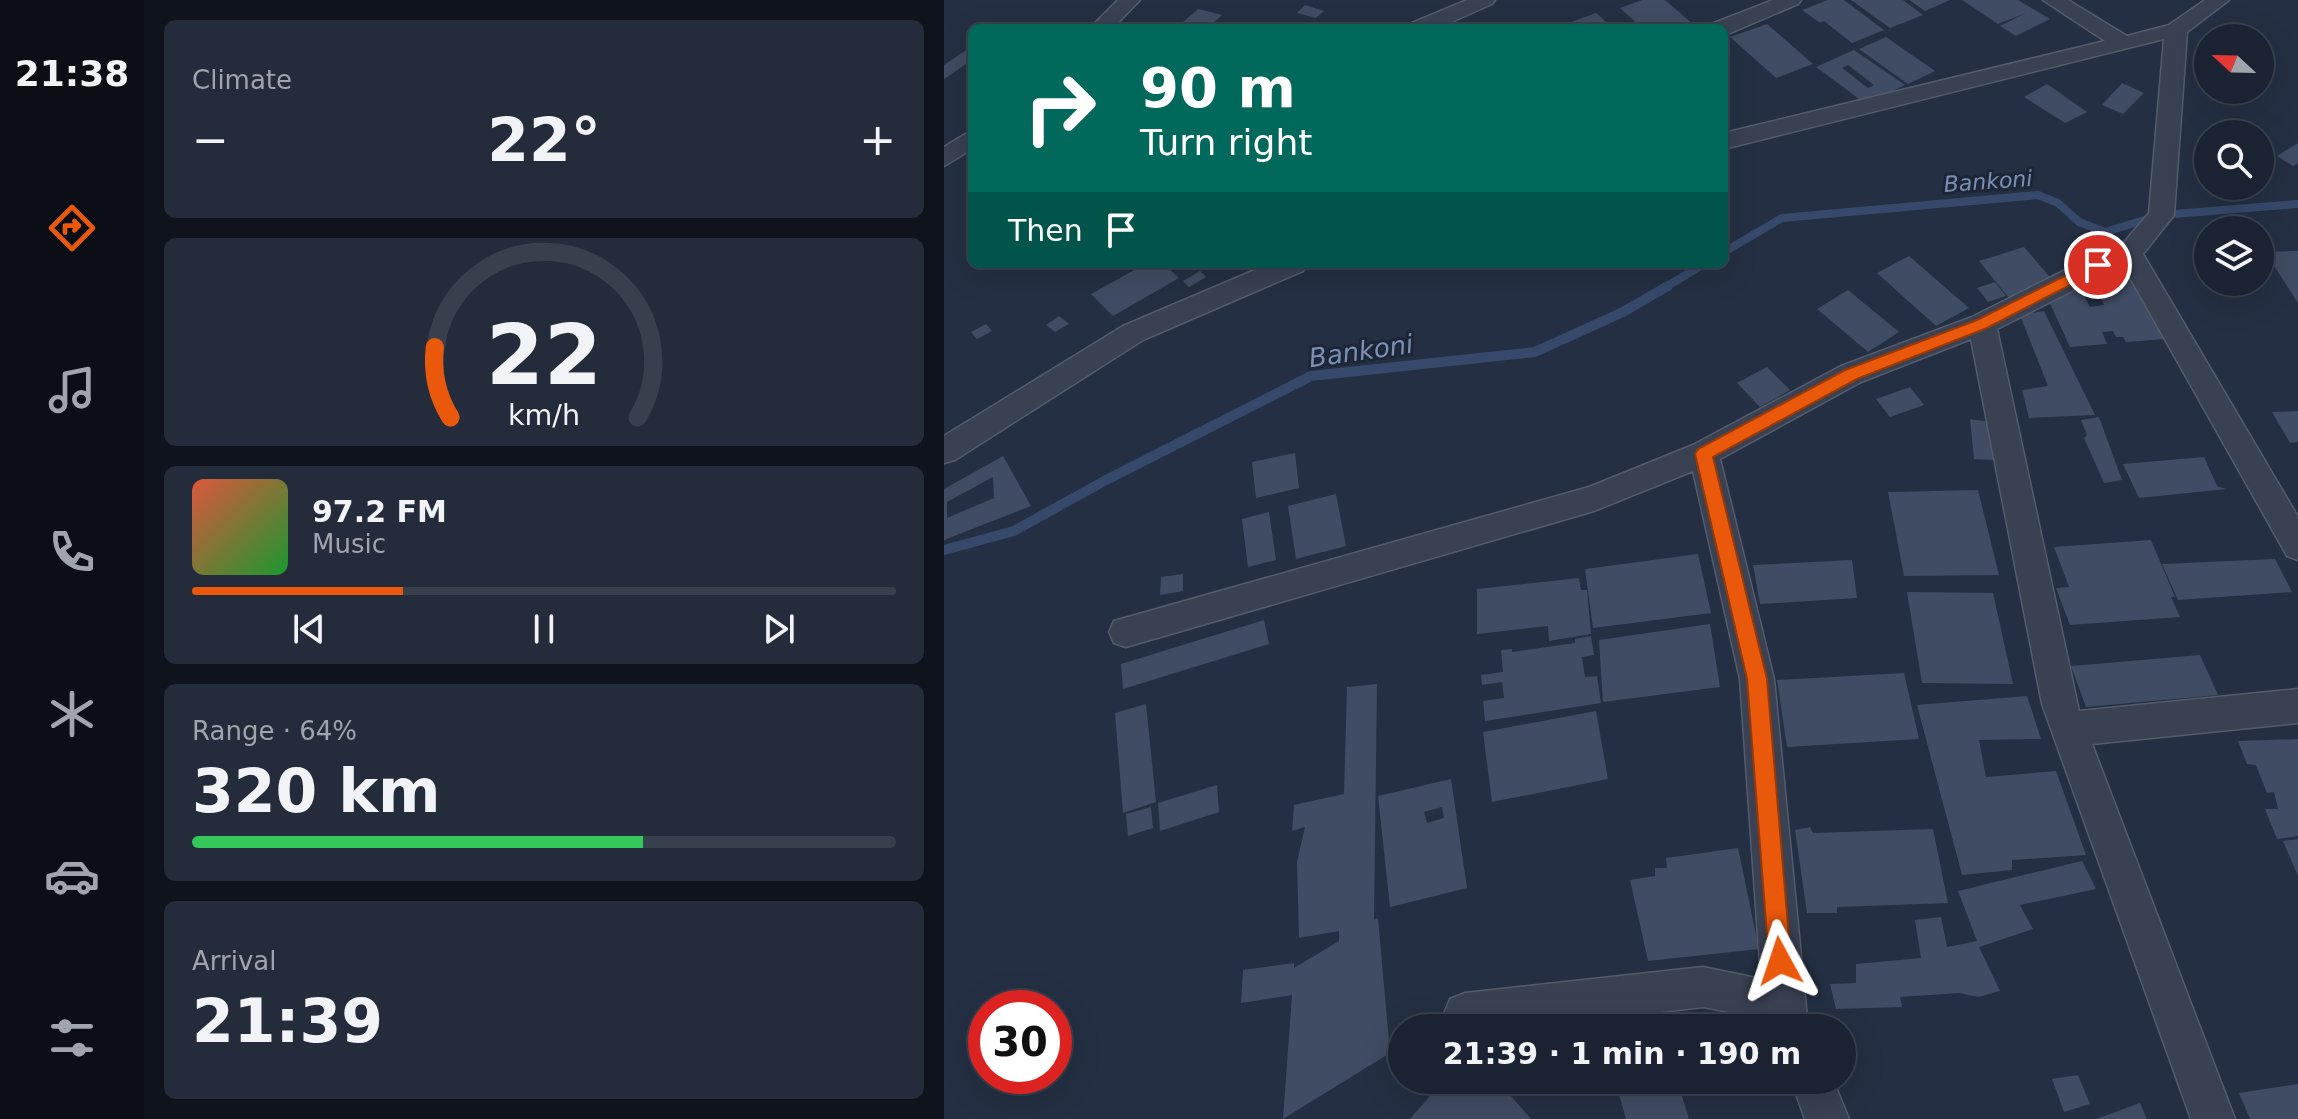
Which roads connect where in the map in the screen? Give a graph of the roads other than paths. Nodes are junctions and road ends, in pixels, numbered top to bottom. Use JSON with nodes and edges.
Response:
{"nodes":[{"id":1,"x":1130,"y":0,"type":"edge"},
{"id":2,"x":1485,"y":0,"type":"edge"},
{"id":3,"x":1791,"y":0,"type":"edge"},
{"id":4,"x":2053,"y":0,"type":"edge"},
{"id":5,"x":2219,"y":0,"type":"edge"},
{"id":6,"x":1105,"y":24,"type":"edge"},
{"id":7,"x":1429,"y":24,"type":"edge"},
{"id":8,"x":1728,"y":26,"type":"edge"},
{"id":9,"x":2176,"y":30,"type":"junction"},
{"id":10,"x":2124,"y":43,"type":"junction"},
{"id":11,"x":1728,"y":140,"type":"edge"},
{"id":12,"x":968,"y":141,"type":"edge"},
{"id":13,"x":944,"y":158,"type":"edge"},
{"id":14,"x":2129,"y":253,"type":"junction"},
{"id":15,"x":1285,"y":268,"type":"edge"},
{"id":16,"x":1982,"y":324,"type":"junction"},
{"id":17,"x":944,"y":451,"type":"edge"},
{"id":18,"x":1704,"y":454,"type":"junction"},
{"id":19,"x":2298,"y":546,"type":"edge"},
{"id":20,"x":1126,"y":632,"type":"dead end"},
{"id":21,"x":2298,"y":706,"type":"edge"},
{"id":22,"x":2068,"y":729,"type":"junction"},
{"id":23,"x":1465,"y":1014,"type":"dead end"},
{"id":24,"x":1772,"y":1014,"type":"edge"},
{"id":25,"x":1785,"y":1014,"type":"edge"},
{"id":26,"x":1817,"y":1094,"type":"edge"},
{"id":27,"x":1827,"y":1119,"type":"edge"},
{"id":28,"x":2213,"y":1119,"type":"edge"}],
"edges":[{"from":1,"to":6,"type":"street"},
{"from":2,"to":7,"type":"street"},
{"from":3,"to":8,"type":"street"},
{"from":4,"to":10,"type":"street"},
{"from":5,"to":9,"type":"street"},
{"from":9,"to":10,"type":"street"},
{"from":9,"to":14,"type":"street"},
{"from":10,"to":11,"type":"street"},
{"from":12,"to":13,"type":"street"},
{"from":14,"to":16,"type":"street"},
{"from":14,"to":19,"type":"street"},
{"from":15,"to":17,"type":"street"},
{"from":16,"to":18,"type":"street"},
{"from":16,"to":22,"type":"street"},
{"from":18,"to":20,"type":"street"},
{"from":18,"to":25,"type":"street"},
{"from":21,"to":22,"type":"street"},
{"from":22,"to":28,"type":"street"},
{"from":23,"to":24,"type":"street"},
{"from":26,"to":27,"type":"street"}]}
